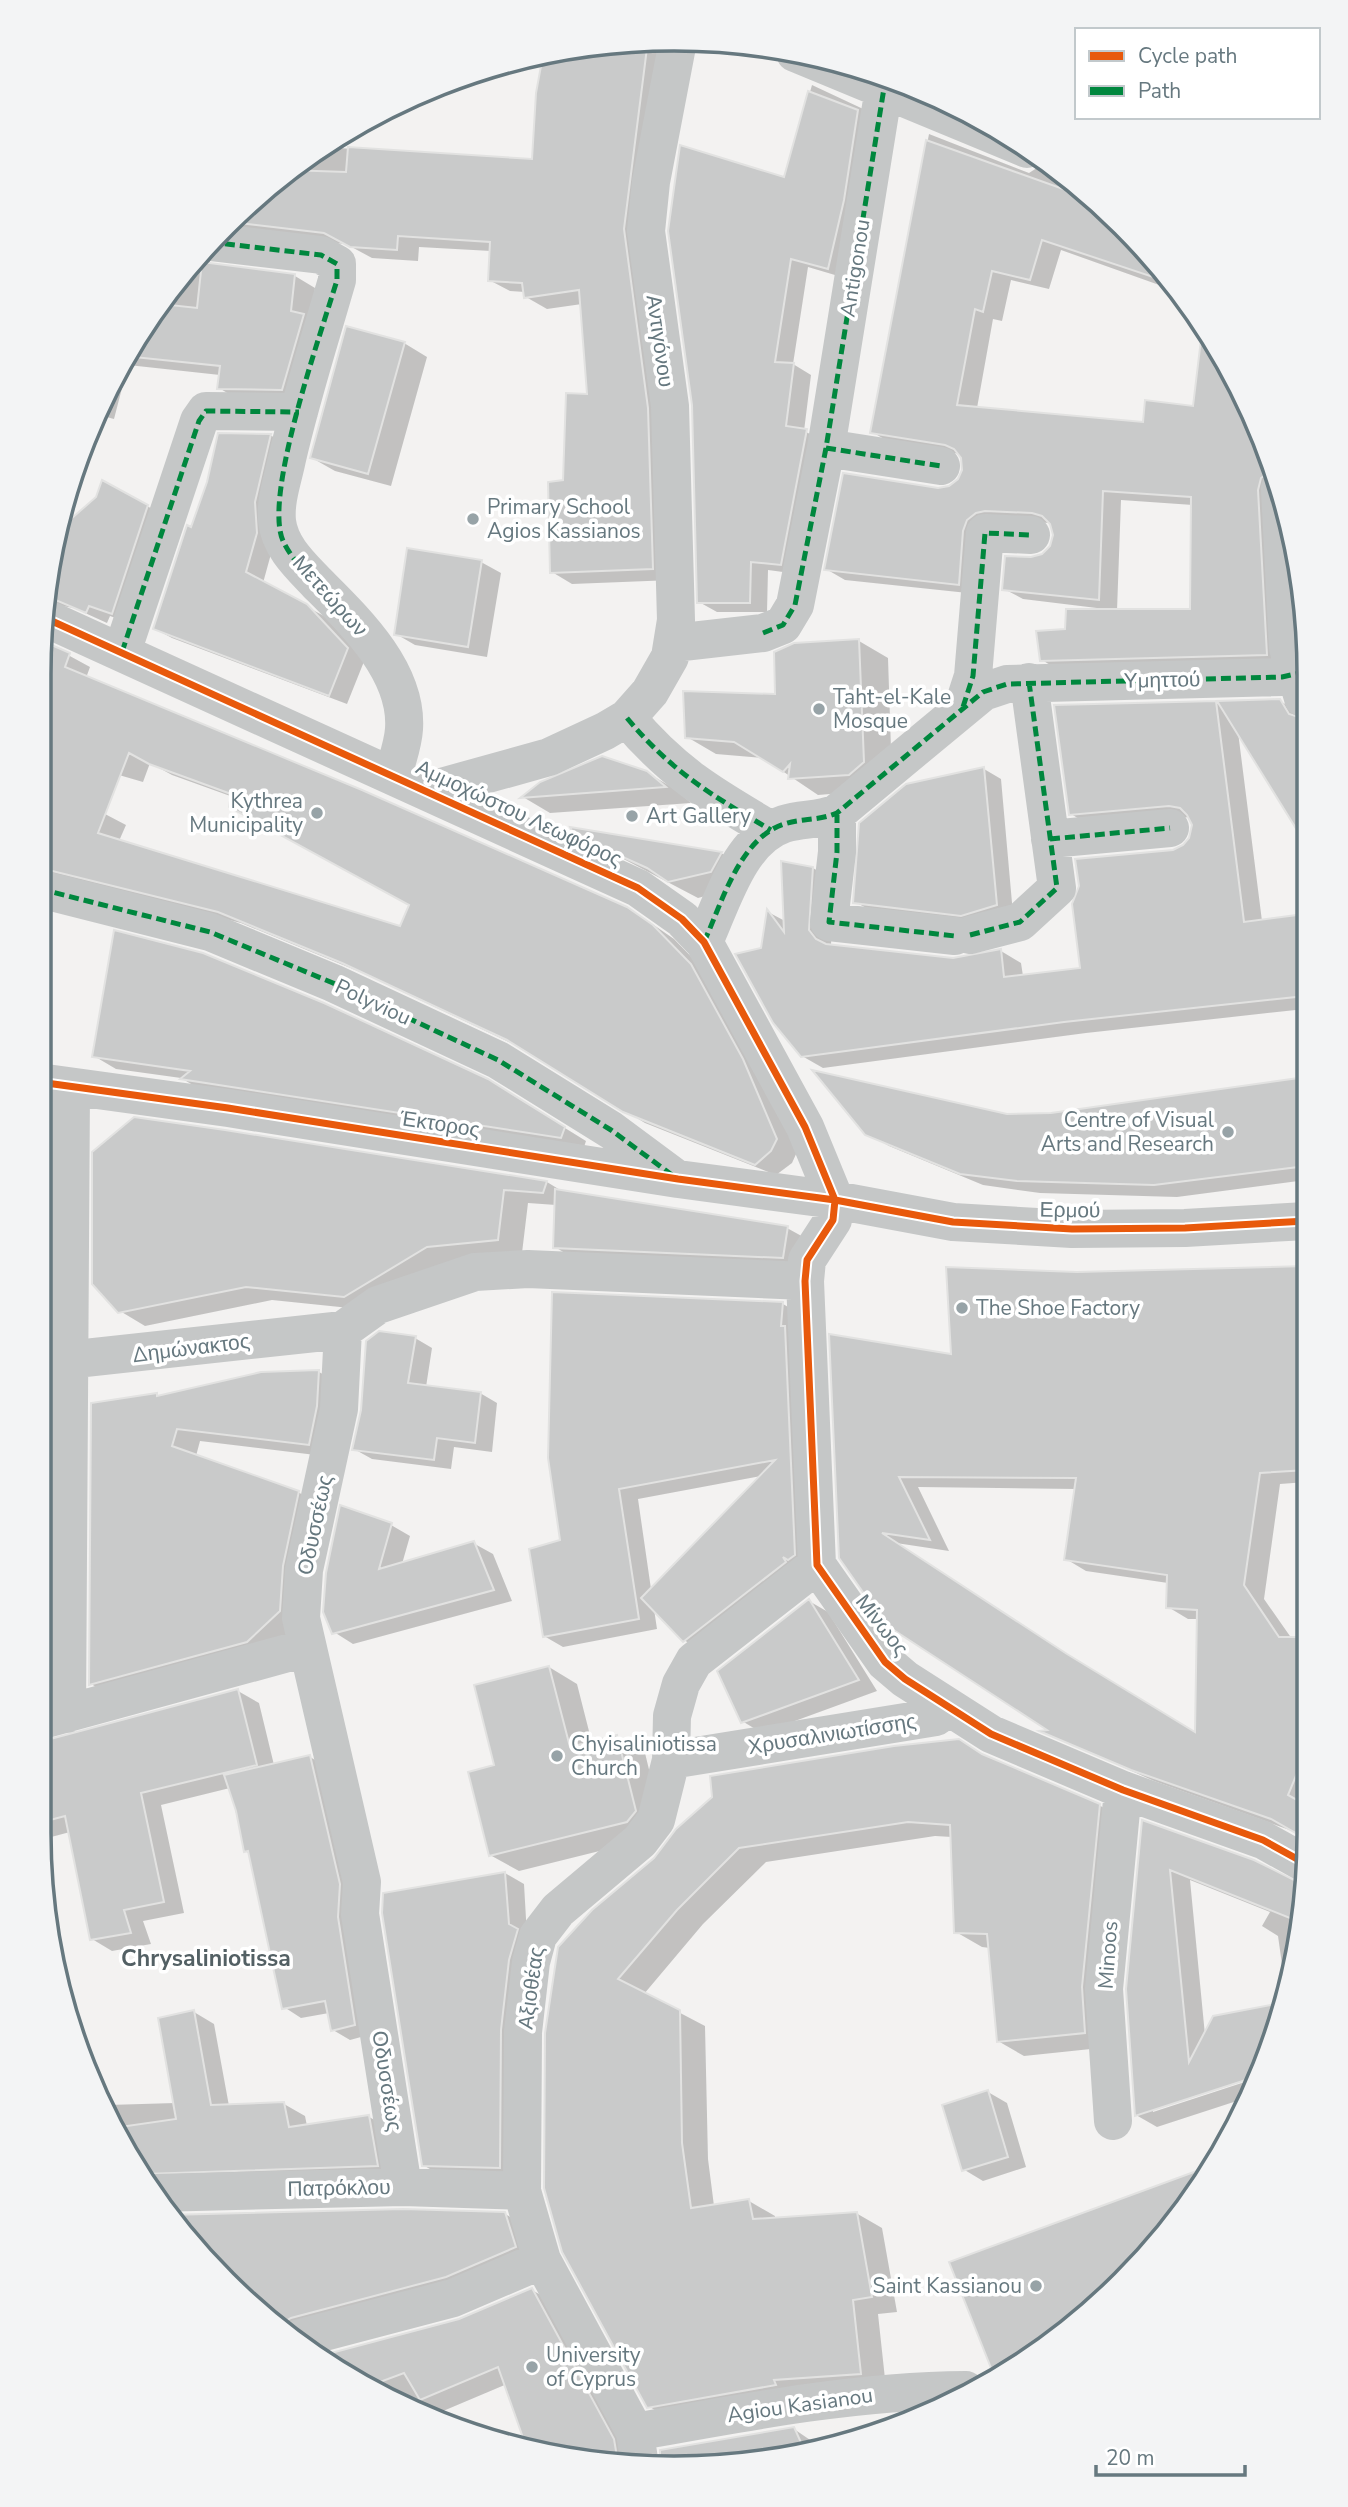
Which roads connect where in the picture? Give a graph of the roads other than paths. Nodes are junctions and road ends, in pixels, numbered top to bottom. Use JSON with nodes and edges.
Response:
{"nodes":[{"id":1,"x":676,"y":51,"type":"edge"},
{"id":2,"x":886,"y":88,"type":"edge"},
{"id":3,"x":223,"y":244,"type":"edge"},
{"id":4,"x":299,"y":412,"type":"junction"},
{"id":5,"x":826,"y":449,"type":"junction"},
{"id":6,"x":941,"y":466,"type":"dead end"},
{"id":7,"x":1031,"y":535,"type":"dead end"},
{"id":8,"x":1282,"y":541,"type":"edge"},
{"id":9,"x":53,"y":621,"type":"edge"},
{"id":10,"x":674,"y":643,"type":"junction"},
{"id":11,"x":122,"y":652,"type":"junction"},
{"id":12,"x":1297,"y":664,"type":"edge"},
{"id":13,"x":1029,"y":682,"type":"junction"},
{"id":14,"x":1297,"y":682,"type":"edge"},
{"id":15,"x":963,"y":707,"type":"junction"},
{"id":16,"x":627,"y":718,"type":"junction"},
{"id":17,"x":549,"y":757,"type":"junction"},
{"id":18,"x":393,"y":775,"type":"junction"},
{"id":19,"x":427,"y":791,"type":"junction"},
{"id":20,"x":837,"y":813,"type":"junction"},
{"id":21,"x":1170,"y":828,"type":"dead end"},
{"id":22,"x":515,"y":829,"type":"junction"},
{"id":23,"x":771,"y":830,"type":"junction"},
{"id":24,"x":1050,"y":839,"type":"junction"},
{"id":25,"x":51,"y":892,"type":"edge"},
{"id":26,"x":704,"y":942,"type":"junction"},
{"id":27,"x":55,"y":1085,"type":"edge"},
{"id":28,"x":678,"y":1179,"type":"junction"},
{"id":29,"x":835,"y":1200,"type":"junction"},
{"id":30,"x":1297,"y":1222,"type":"edge"},
{"id":31,"x":805,"y":1281,"type":"junction"},
{"id":32,"x":343,"y":1330,"type":"junction"},
{"id":33,"x":54,"y":1362,"type":"edge"},
{"id":34,"x":817,"y":1565,"type":"junction"},
{"id":35,"x":306,"y":1648,"type":"junction"},
{"id":36,"x":947,"y":1707,"type":"junction"},
{"id":37,"x":53,"y":1717,"type":"edge"},
{"id":38,"x":671,"y":1760,"type":"junction"},
{"id":39,"x":1123,"y":1790,"type":"junction"},
{"id":40,"x":1296,"y":1858,"type":"edge"},
{"id":41,"x":1113,"y":2121,"type":"dead end"},
{"id":42,"x":403,"y":2186,"type":"junction"},
{"id":43,"x":522,"y":2190,"type":"junction"},
{"id":44,"x":166,"y":2193,"type":"edge"},
{"id":45,"x":542,"y":2260,"type":"junction"},
{"id":46,"x":308,"y":2336,"type":"edge"},
{"id":47,"x":954,"y":2390,"type":"edge"},
{"id":48,"x":637,"y":2446,"type":"edge"}],
"edges":[{"from":1,"to":10,"type":"street","name":"Αντιγόνου"},
{"from":2,"to":5,"type":"street","name":"Antigonou"},
{"from":3,"to":4,"type":"street","name":"Μετεώρων"},
{"from":4,"to":11,"type":"street"},
{"from":4,"to":18,"type":"street","name":"Μετεώρων"},
{"from":5,"to":6,"type":"street"},
{"from":5,"to":10,"type":"street","name":"Antigonou"},
{"from":7,"to":15,"type":"street"},
{"from":8,"to":12,"type":"street"},
{"from":9,"to":11,"type":"street","name":"Αμμοχώστου Λεωφόρος"},
{"from":10,"to":16,"type":"street","name":"Αντιγόνου"},
{"from":11,"to":18,"type":"street","name":"Αμμοχώστου Λεωφόρος"},
{"from":13,"to":14,"type":"street","name":"Υμηττού"},
{"from":13,"to":15,"type":"street","name":"Υμηττού"},
{"from":13,"to":24,"type":"street"},
{"from":15,"to":20,"type":"street","name":"Υμηττού"},
{"from":16,"to":17,"type":"street","name":"Αντιγόνου"},
{"from":16,"to":23,"type":"street"},
{"from":17,"to":19,"type":"street","name":"Αντιγόνου"},
{"from":17,"to":22,"type":"street","name":"Αντιγόνου"},
{"from":18,"to":19,"type":"street","name":"Αμμοχώστου Λεωφόρος"},
{"from":19,"to":22,"type":"street","name":"Αμμοχώστου Λεωφόρος"},
{"from":20,"to":23,"type":"street","name":"Υμηττού"},
{"from":20,"to":24,"type":"street"},
{"from":21,"to":24,"type":"street"},
{"from":22,"to":26,"type":"street","name":"Αμμοχώστου Λεωφόρος"},
{"from":23,"to":26,"type":"street"},
{"from":25,"to":28,"type":"street","name":"Polyviou"},
{"from":26,"to":29,"type":"street","name":"Αμμοχώστου Λεωφόρος"},
{"from":27,"to":28,"type":"street","name":"Έκτορος"},
{"from":27,"to":33,"type":"street"},
{"from":28,"to":29,"type":"street","name":"Έκτορος"},
{"from":29,"to":30,"type":"street","name":"Ερμού"},
{"from":29,"to":31,"type":"street"},
{"from":31,"to":32,"type":"street"},
{"from":31,"to":34,"type":"street"},
{"from":32,"to":33,"type":"street","name":"Δημώνακτος"},
{"from":32,"to":35,"type":"street","name":"Οδυσσέως"},
{"from":33,"to":37,"type":"street"},
{"from":34,"to":36,"type":"street","name":"Μίνωος"},
{"from":34,"to":38,"type":"street","name":"Αξιοθέας"},
{"from":35,"to":37,"type":"street"},
{"from":35,"to":42,"type":"street","name":"Οδυσσέως"},
{"from":36,"to":38,"type":"street","name":"Χρυσαλινιωτίσσης"},
{"from":36,"to":39,"type":"street","name":"Μίνωος"},
{"from":38,"to":43,"type":"street","name":"Αξιοθέας"},
{"from":39,"to":40,"type":"street","name":"Μίνωος"},
{"from":39,"to":41,"type":"street","name":"Minoos"},
{"from":42,"to":43,"type":"street","name":"Πατρόκλου"},
{"from":42,"to":44,"type":"street","name":"Πατρόκλου"},
{"from":43,"to":45,"type":"street","name":"Αξιοθέας"},
{"from":45,"to":46,"type":"street"},
{"from":45,"to":48,"type":"street","name":"Αξιοθέας"},
{"from":47,"to":48,"type":"street","name":"Agiou Kasianou"}]}
